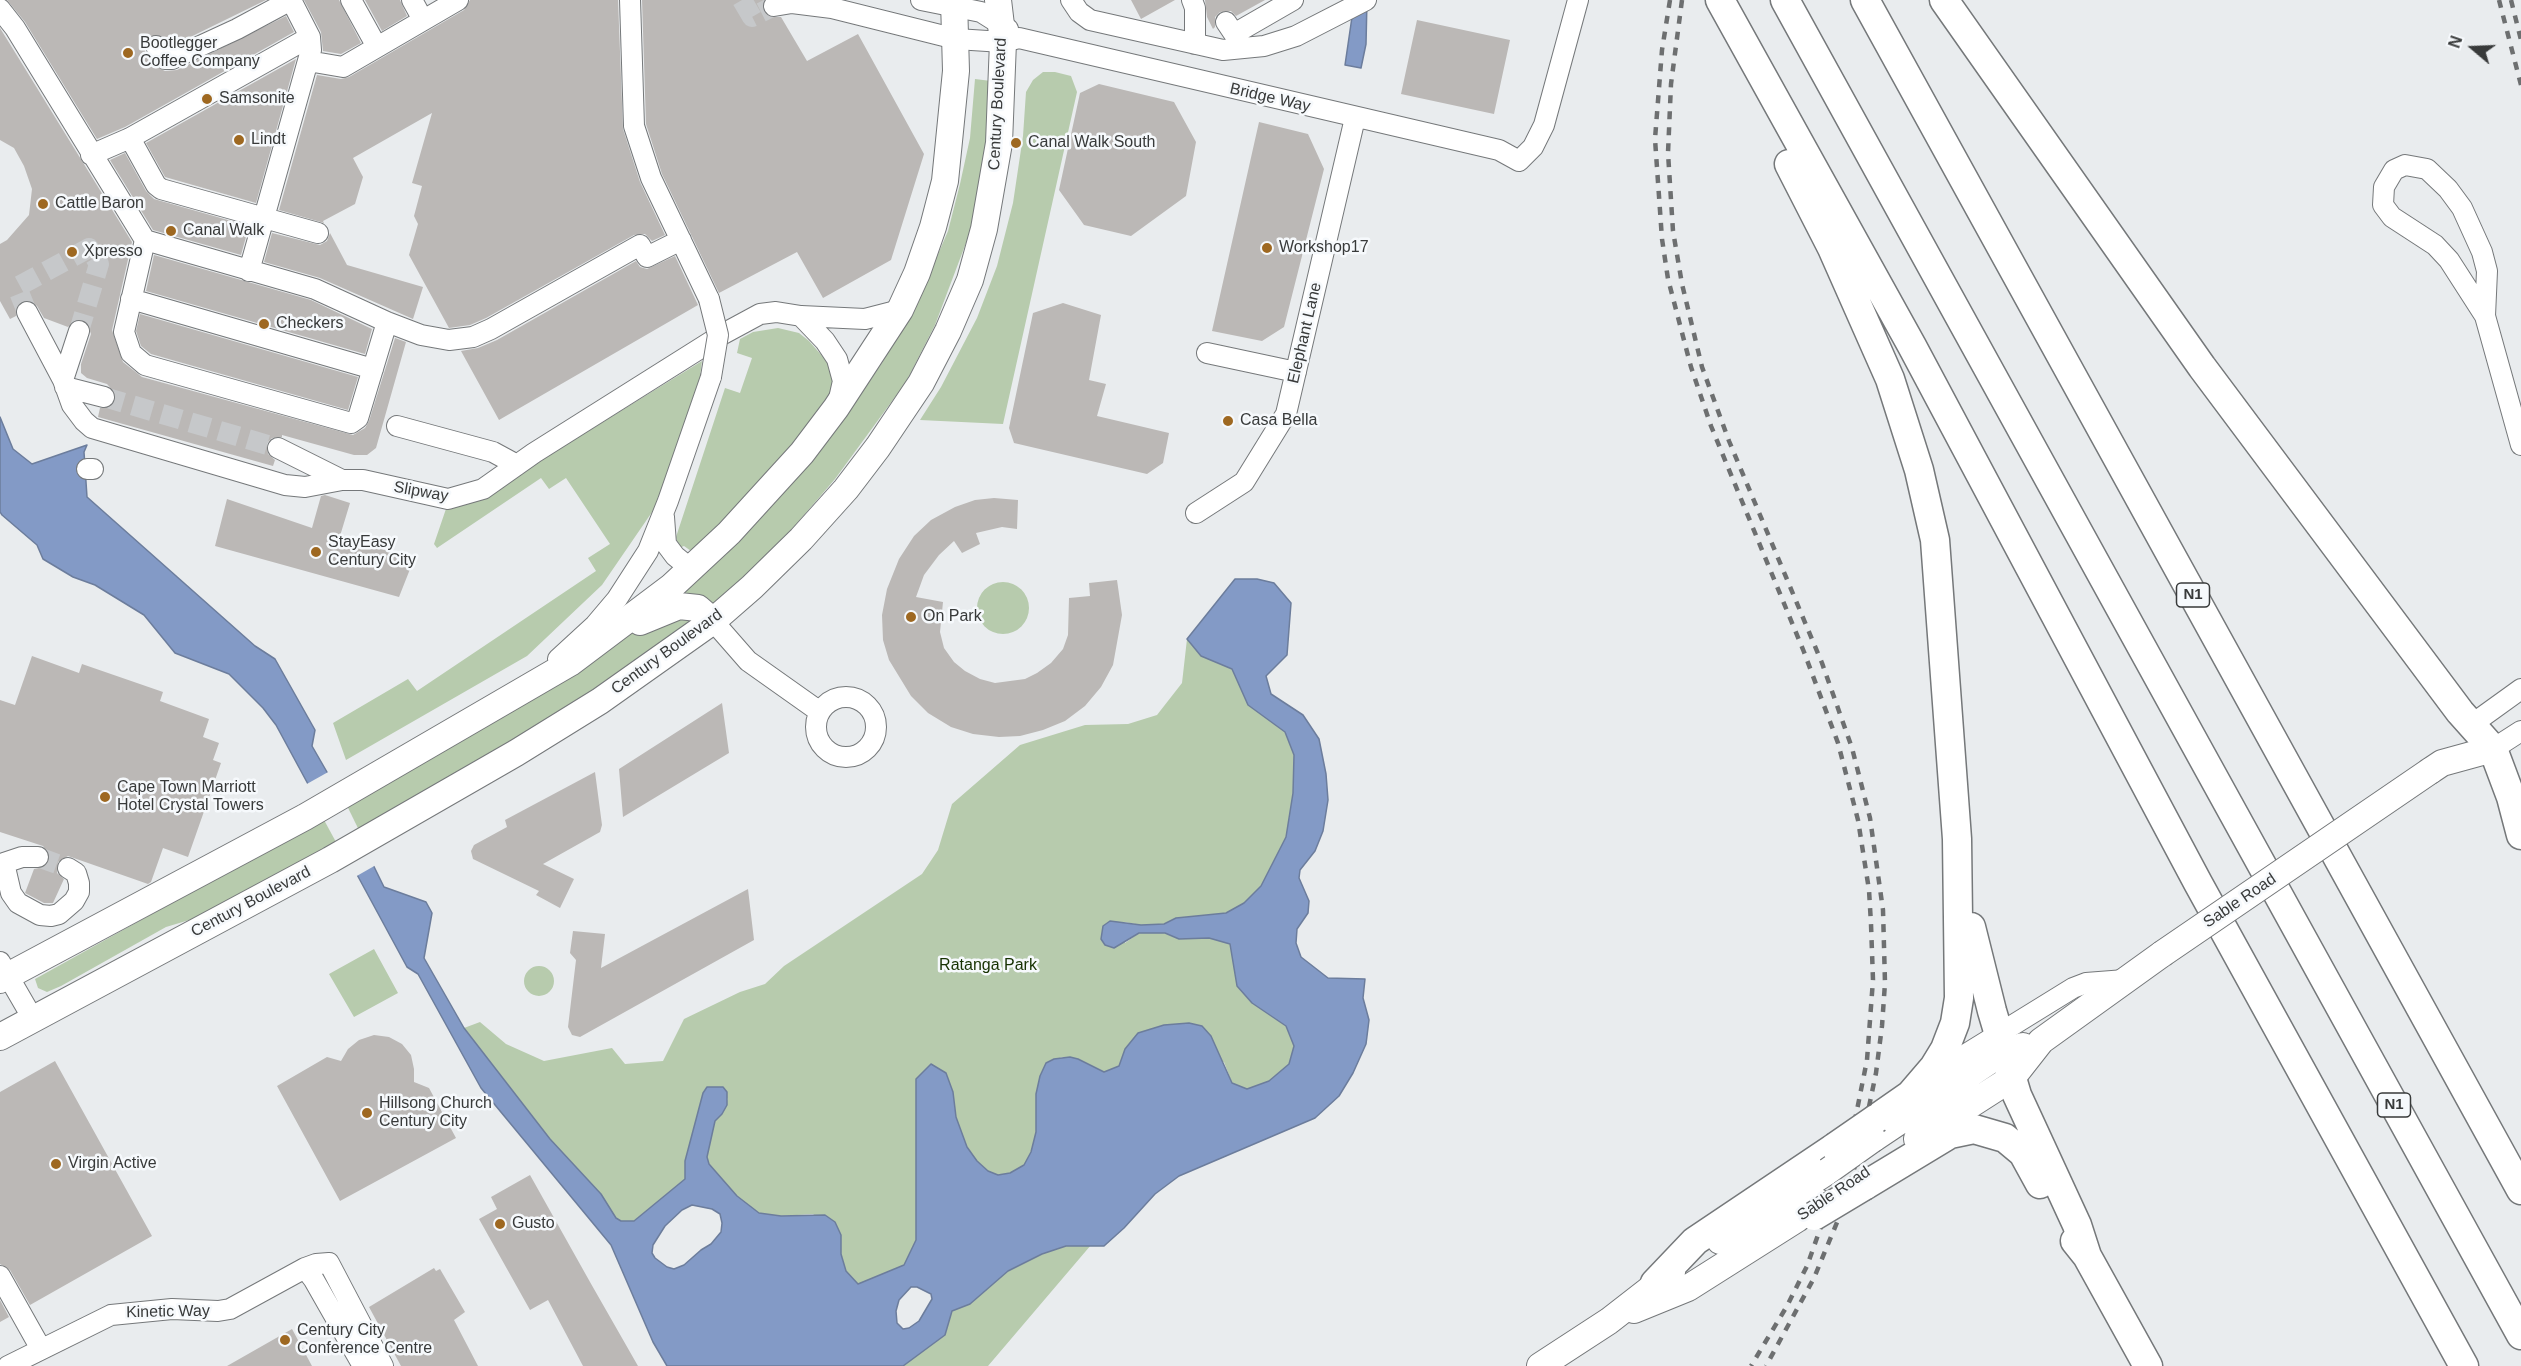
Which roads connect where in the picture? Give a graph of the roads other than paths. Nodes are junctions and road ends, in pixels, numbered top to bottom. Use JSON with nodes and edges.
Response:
{"nodes":[{"id":1,"x":291,"y":0,"type":"edge"},
{"id":2,"x":351,"y":0,"type":"edge"},
{"id":3,"x":412,"y":0,"type":"edge"},
{"id":4,"x":458,"y":0,"type":"edge"},
{"id":5,"x":630,"y":0,"type":"edge"},
{"id":6,"x":921,"y":0,"type":"edge"},
{"id":7,"x":1071,"y":0,"type":"edge"},
{"id":8,"x":1192,"y":0,"type":"edge"},
{"id":9,"x":1293,"y":0,"type":"edge"},
{"id":10,"x":1578,"y":0,"type":"edge"},
{"id":11,"x":1720,"y":0,"type":"edge"},
{"id":12,"x":1785,"y":0,"type":"edge"},
{"id":13,"x":1865,"y":0,"type":"edge"},
{"id":14,"x":1944,"y":0,"type":"edge"},
{"id":15,"x":955,"y":3,"type":"edge"},
{"id":16,"x":774,"y":6,"type":"dead end"},
{"id":17,"x":848,"y":6,"type":"edge"},
{"id":18,"x":1347,"y":6,"type":"edge"},
{"id":19,"x":0,"y":9,"type":"edge"},
{"id":20,"x":423,"y":20,"type":"junction"},
{"id":21,"x":1226,"y":21,"type":"dead end"},
{"id":22,"x":1006,"y":26,"type":"edge"},
{"id":23,"x":310,"y":37,"type":"junction"},
{"id":24,"x":957,"y":39,"type":"junction"},
{"id":25,"x":1196,"y":44,"type":"junction"},
{"id":26,"x":156,"y":46,"type":"dead end"},
{"id":27,"x":377,"y":47,"type":"junction"},
{"id":28,"x":1749,"y":56,"type":"junction"},
{"id":29,"x":308,"y":62,"type":"junction"},
{"id":30,"x":1355,"y":118,"type":"junction"},
{"id":31,"x":130,"y":138,"type":"junction"},
{"id":32,"x":92,"y":155,"type":"junction"},
{"id":33,"x":264,"y":218,"type":"junction"},
{"id":34,"x":318,"y":233,"type":"dead end"},
{"id":35,"x":145,"y":240,"type":"junction"},
{"id":36,"x":681,"y":240,"type":"junction"},
{"id":37,"x":249,"y":271,"type":"junction"},
{"id":38,"x":131,"y":298,"type":"junction"},
{"id":39,"x":900,"y":310,"type":"junction"},
{"id":40,"x":27,"y":312,"type":"tunnel mouth"},
{"id":41,"x":801,"y":316,"type":"junction"},
{"id":42,"x":2485,"y":316,"type":"junction"},
{"id":43,"x":387,"y":322,"type":"junction"},
{"id":44,"x":79,"y":331,"type":"tunnel mouth"},
{"id":45,"x":1207,"y":352,"type":"dead end"},
{"id":46,"x":373,"y":369,"type":"junction"},
{"id":47,"x":1296,"y":372,"type":"junction"},
{"id":48,"x":64,"y":384,"type":"junction"},
{"id":49,"x":104,"y":397,"type":"tunnel mouth"},
{"id":50,"x":836,"y":408,"type":"junction"},
{"id":51,"x":398,"y":426,"type":"dead end"},
{"id":52,"x":2521,"y":445,"type":"edge"},
{"id":53,"x":278,"y":448,"type":"tunnel mouth"},
{"id":54,"x":517,"y":465,"type":"junction"},
{"id":55,"x":342,"y":480,"type":"junction"},
{"id":56,"x":666,"y":506,"type":"junction"},
{"id":57,"x":1196,"y":513,"type":"dead end"},
{"id":58,"x":691,"y":569,"type":"junction"},
{"id":59,"x":713,"y":621,"type":"junction"},
{"id":60,"x":570,"y":663,"type":"junction"},
{"id":61,"x":532,"y":683,"type":"junction"},
{"id":62,"x":2521,"y":689,"type":"edge"},
{"id":63,"x":820,"y":712,"type":"dead end"},
{"id":64,"x":2471,"y":725,"type":"junction"},
{"id":65,"x":2521,"y":731,"type":"edge"},
{"id":66,"x":2493,"y":749,"type":"junction"},
{"id":67,"x":2436,"y":767,"type":"junction"},
{"id":68,"x":2521,"y":835,"type":"edge"},
{"id":69,"x":1957,"y":839,"type":"junction"},
{"id":70,"x":38,"y":857,"type":"tunnel mouth"},
{"id":71,"x":2,"y":863,"type":"edge"},
{"id":72,"x":68,"y":868,"type":"dead end"},
{"id":73,"x":3,"y":972,"type":"edge"},
{"id":74,"x":2126,"y":980,"type":"junction"},
{"id":75,"x":33,"y":1019,"type":"junction"},
{"id":76,"x":0,"y":1037,"type":"edge"},
{"id":77,"x":2004,"y":1054,"type":"junction"},
{"id":78,"x":1925,"y":1079,"type":"junction"},
{"id":79,"x":1875,"y":1128,"type":"junction"},
{"id":80,"x":1866,"y":1179,"type":"junction"},
{"id":81,"x":2521,"y":1190,"type":"edge"},
{"id":82,"x":1810,"y":1212,"type":"joint"},
{"id":83,"x":2087,"y":1256,"type":"junction"},
{"id":84,"x":304,"y":1268,"type":"junction"},
{"id":85,"x":0,"y":1276,"type":"edge"},
{"id":86,"x":1655,"y":1283,"type":"joint"},
{"id":87,"x":1609,"y":1321,"type":"junction"},
{"id":88,"x":2521,"y":1335,"type":"edge"},
{"id":89,"x":41,"y":1348,"type":"junction"},
{"id":90,"x":18,"y":1363,"type":"edge"},
{"id":91,"x":363,"y":1366,"type":"edge"},
{"id":92,"x":383,"y":1366,"type":"edge"},
{"id":93,"x":1540,"y":1366,"type":"edge"},
{"id":94,"x":2148,"y":1366,"type":"edge"},
{"id":95,"x":2464,"y":1366,"type":"edge"}],
"edges":[{"from":1,"to":23,"type":"street"},
{"from":1,"to":26,"type":"street"},
{"from":2,"to":27,"type":"street"},
{"from":3,"to":20,"type":"street"},
{"from":4,"to":20,"type":"street"},
{"from":5,"to":36,"type":"street"},
{"from":6,"to":15,"type":"street"},
{"from":7,"to":25,"type":"street"},
{"from":8,"to":25,"type":"street"},
{"from":9,"to":21,"type":"street"},
{"from":10,"to":30,"type":"street","name":"Bridge Way"},
{"from":11,"to":28,"type":"highway"},
{"from":12,"to":88,"type":"highway","number":"N1"},
{"from":13,"to":81,"type":"highway","number":"N1"},
{"from":14,"to":64,"type":"highway"},
{"from":15,"to":22,"type":"street"},
{"from":15,"to":24,"type":"main road"},
{"from":16,"to":17,"type":"street"},
{"from":17,"to":24,"type":"street"},
{"from":18,"to":25,"type":"street"},
{"from":19,"to":32,"type":"street"},
{"from":20,"to":27,"type":"street"},
{"from":22,"to":24,"type":"street"},
{"from":22,"to":30,"type":"street","name":"Bridge Way"},
{"from":22,"to":59,"type":"main road","name":"Century Boulevard"},
{"from":23,"to":29,"type":"street"},
{"from":23,"to":31,"type":"street"},
{"from":24,"to":39,"type":"main road"},
{"from":27,"to":29,"type":"street"},
{"from":28,"to":69,"type":"highway"},
{"from":28,"to":95,"type":"highway"},
{"from":29,"to":33,"type":"street"},
{"from":30,"to":47,"type":"street","name":"Elephant Lane"},
{"from":31,"to":32,"type":"street"},
{"from":31,"to":33,"type":"street"},
{"from":32,"to":35,"type":"street"},
{"from":33,"to":34,"type":"street"},
{"from":33,"to":37,"type":"street"},
{"from":35,"to":37,"type":"street"},
{"from":35,"to":38,"type":"street"},
{"from":36,"to":43,"type":"street"},
{"from":36,"to":56,"type":"street","bridge":true},
{"from":37,"to":43,"type":"street"},
{"from":38,"to":46,"type":"street"},
{"from":38,"to":46,"type":"street"},
{"from":39,"to":41,"type":"street","name":"Slipway"},
{"from":39,"to":50,"type":"main road"},
{"from":40,"to":48,"type":"street","name":"Slipway"},
{"from":41,"to":50,"type":"street"},
{"from":41,"to":54,"type":"street","name":"Slipway"},
{"from":42,"to":42,"type":"street"},
{"from":42,"to":52,"type":"street"},
{"from":43,"to":46,"type":"street"},
{"from":44,"to":48,"type":"street"},
{"from":45,"to":47,"type":"street"},
{"from":47,"to":57,"type":"street","name":"Elephant Lane"},
{"from":48,"to":49,"type":"street"},
{"from":48,"to":55,"type":"street","name":"Slipway"},
{"from":50,"to":58,"type":"main road"},
{"from":51,"to":54,"type":"street"},
{"from":53,"to":55,"type":"street"},
{"from":54,"to":55,"type":"street","name":"Slipway"},
{"from":56,"to":58,"type":"street"},
{"from":56,"to":61,"type":"street"},
{"from":58,"to":60,"type":"main road"},
{"from":59,"to":60,"type":"main road"},
{"from":59,"to":63,"type":"street"},
{"from":59,"to":75,"type":"main road","name":"Century Boulevard"},
{"from":60,"to":61,"type":"main road"},
{"from":61,"to":73,"type":"main road"},
{"from":62,"to":64,"type":"street","name":"Sable Road"},
{"from":64,"to":66,"type":"highway"},
{"from":64,"to":67,"type":"main road","name":"Sable Road"},
{"from":65,"to":66,"type":"street","name":"Sable Road"},
{"from":66,"to":67,"type":"main road","name":"Sable Road"},
{"from":66,"to":68,"type":"highway"},
{"from":67,"to":74,"type":"main road","name":"Sable Road","bridge":true},
{"from":69,"to":77,"type":"highway"},
{"from":69,"to":78,"type":"highway"},
{"from":70,"to":71,"type":"street"},
{"from":71,"to":72,"type":"street"},
{"from":73,"to":75,"type":"street"},
{"from":74,"to":77,"type":"main road","name":"Sable Road"},
{"from":74,"to":77,"type":"street"},
{"from":75,"to":76,"type":"main road","name":"Century Boulevard"},
{"from":77,"to":78,"type":"street"},
{"from":77,"to":79,"type":"main road","name":"Sable Road"},
{"from":77,"to":80,"type":"main road","name":"Sable Road"},
{"from":77,"to":83,"type":"highway"},
{"from":78,"to":79,"type":"highway"},
{"from":79,"to":86,"type":"highway","bridge":true},
{"from":80,"to":82,"type":"highway","bridge":true},
{"from":80,"to":83,"type":"highway"},
{"from":82,"to":87,"type":"main road","name":"Sable Road"},
{"from":83,"to":94,"type":"highway"},
{"from":84,"to":89,"type":"street","name":"Kinetic Way"},
{"from":84,"to":91,"type":"street"},
{"from":84,"to":92,"type":"street","name":"Kinetic Way"},
{"from":85,"to":89,"type":"street"},
{"from":86,"to":87,"type":"main road","name":"Sable Road"},
{"from":87,"to":93,"type":"main road","name":"Sable Road"},
{"from":89,"to":90,"type":"street","name":"Kinetic Way"}]}
